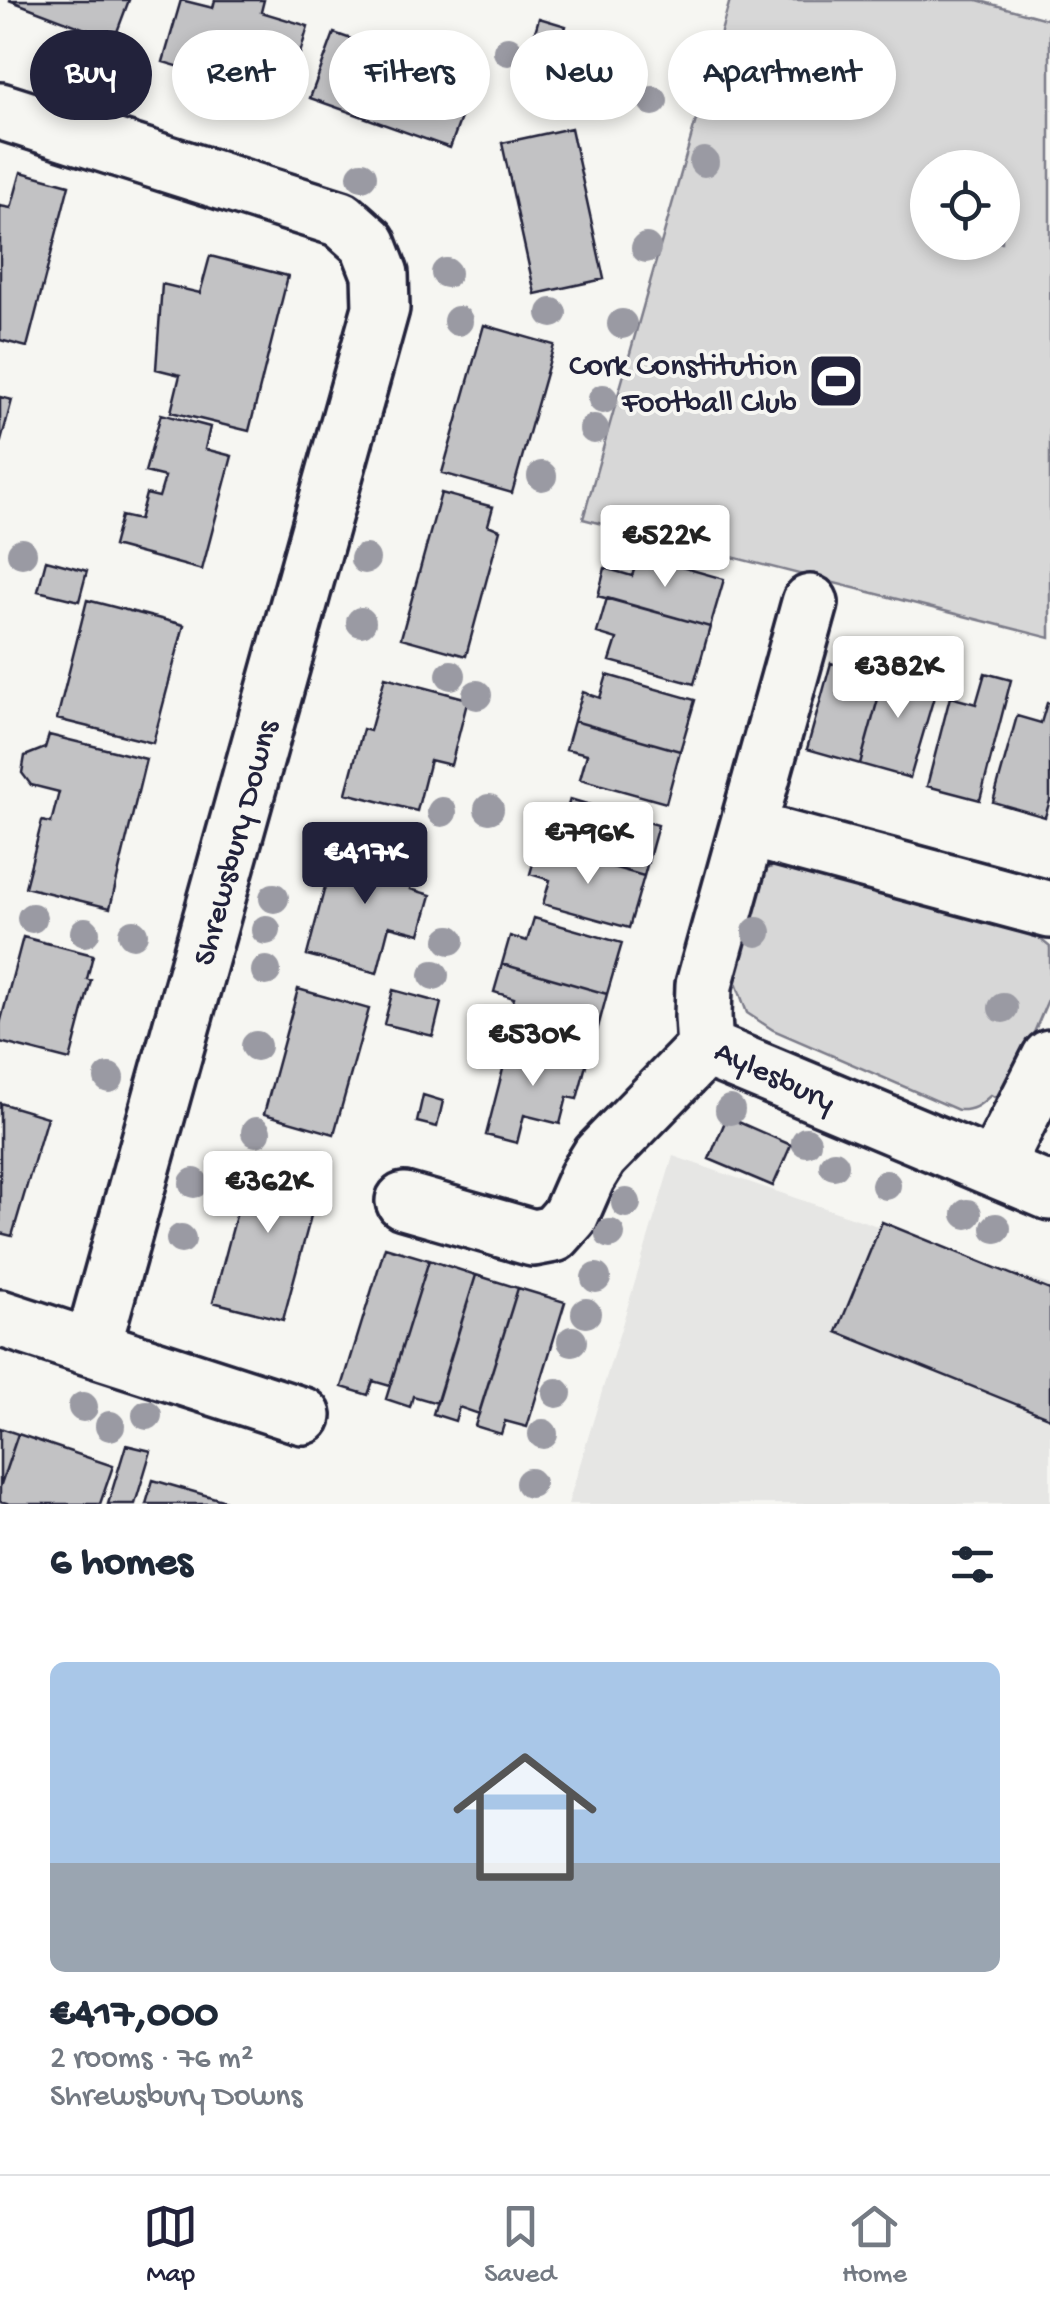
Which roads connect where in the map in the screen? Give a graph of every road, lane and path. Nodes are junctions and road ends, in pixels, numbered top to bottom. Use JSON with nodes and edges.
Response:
{"nodes":[{"id":1,"x":0,"y":111,"type":"edge"},
{"id":2,"x":810,"y":603,"type":"dead end"},
{"id":3,"x":748,"y":830,"type":"junction"},
{"id":4,"x":1050,"y":910,"type":"edge"},
{"id":5,"x":705,"y":1048,"type":"junction"},
{"id":6,"x":1050,"y":1058,"type":"edge"},
{"id":7,"x":994,"y":1168,"type":"junction"},
{"id":8,"x":1050,"y":1192,"type":"edge"},
{"id":9,"x":404,"y":1201,"type":"dead end"},
{"id":10,"x":0,"y":1318,"type":"edge"},
{"id":11,"x":92,"y":1348,"type":"junction"},
{"id":12,"x":303,"y":1416,"type":"dead end"}],
"edges":[{"from":1,"to":11,"type":"street","name":"Shrewsbury Downs"},
{"from":2,"to":3,"type":"street","name":"Aylesbury"},
{"from":3,"to":4,"type":"street"},
{"from":3,"to":5,"type":"street","name":"Aylesbury"},
{"from":5,"to":7,"type":"street","name":"Aylesbury"},
{"from":5,"to":9,"type":"street"},
{"from":6,"to":7,"type":"street"},
{"from":7,"to":8,"type":"street","name":"Aylesbury"},
{"from":10,"to":11,"type":"street"},
{"from":11,"to":12,"type":"street"}]}
